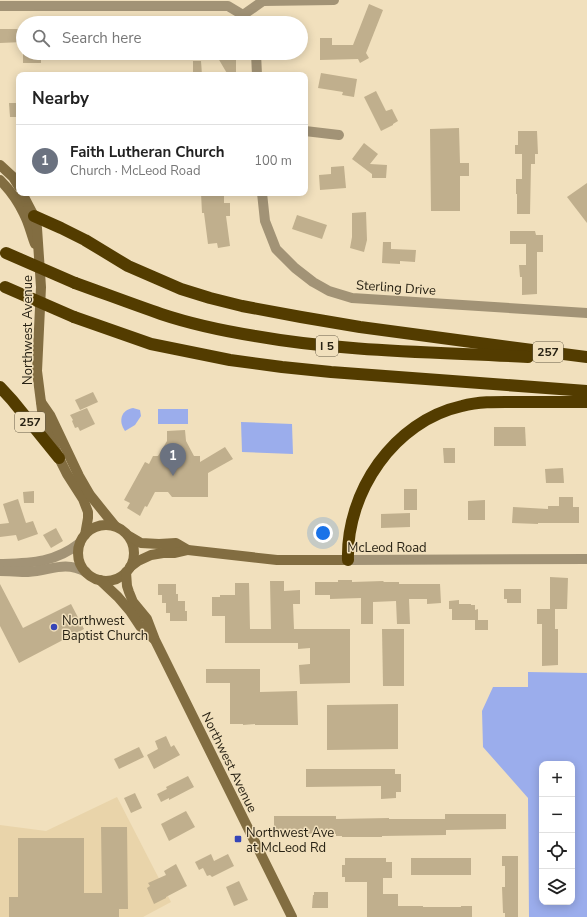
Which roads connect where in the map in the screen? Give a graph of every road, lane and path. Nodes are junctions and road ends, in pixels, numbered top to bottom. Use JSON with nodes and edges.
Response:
{"nodes":[{"id":1,"x":334,"y":0,"type":"edge"},
{"id":2,"x":0,"y":6,"type":"edge"},
{"id":3,"x":242,"y":16,"type":"edge"},
{"id":4,"x":249,"y":16,"type":"edge"},
{"id":5,"x":256,"y":60,"type":"edge"},
{"id":6,"x":257,"y":72,"type":"edge"},
{"id":7,"x":308,"y":131,"type":"edge"},
{"id":8,"x":338,"y":135,"type":"dead end"},
{"id":9,"x":0,"y":165,"type":"edge"},
{"id":10,"x":0,"y":180,"type":"edge"},
{"id":11,"x":16,"y":182,"type":"edge"},
{"id":12,"x":24,"y":196,"type":"edge"},
{"id":13,"x":262,"y":196,"type":"edge"},
{"id":14,"x":34,"y":216,"type":"junction"},
{"id":15,"x":3,"y":252,"type":"edge"},
{"id":16,"x":39,"y":257,"type":"junction"},
{"id":17,"x":2,"y":286,"type":"edge"},
{"id":18,"x":587,"y":313,"type":"edge"},
{"id":19,"x":587,"y":358,"type":"edge"},
{"id":20,"x":0,"y":387,"type":"edge"},
{"id":21,"x":587,"y":391,"type":"edge"},
{"id":22,"x":41,"y":402,"type":"junction"},
{"id":23,"x":587,"y":402,"type":"edge"},
{"id":24,"x":58,"y":458,"type":"junction"},
{"id":25,"x":115,"y":526,"type":"junction"},
{"id":26,"x":129,"y":536,"type":"junction"},
{"id":27,"x":82,"y":539,"type":"junction"},
{"id":28,"x":188,"y":550,"type":"junction"},
{"id":29,"x":587,"y":559,"type":"edge"},
{"id":30,"x":348,"y":560,"type":"junction"},
{"id":31,"x":0,"y":564,"type":"edge"},
{"id":32,"x":128,"y":570,"type":"junction"},
{"id":33,"x":0,"y":571,"type":"edge"},
{"id":34,"x":86,"y":572,"type":"junction"},
{"id":35,"x":100,"y":580,"type":"junction"},
{"id":36,"x":155,"y":640,"type":"junction"},
{"id":37,"x":292,"y":917,"type":"edge"}],
"edges":[{"from":1,"to":4,"type":"street"},
{"from":2,"to":3,"type":"street"},
{"from":5,"to":6,"type":"street"},
{"from":7,"to":8,"type":"street"},
{"from":9,"to":11,"type":"main road"},
{"from":10,"to":16,"type":"main road","name":"Northwest Avenue"},
{"from":12,"to":14,"type":"main road","name":"Northwest Avenue"},
{"from":13,"to":18,"type":"street","name":"Sterling Drive"},
{"from":14,"to":16,"type":"main road","name":"Northwest Avenue"},
{"from":14,"to":19,"type":"highway","number":"257"},
{"from":15,"to":19,"type":"highway","number":"I 5","bridge":true},
{"from":16,"to":22,"type":"main road","name":"Northwest Avenue"},
{"from":17,"to":21,"type":"highway","number":"I 5","bridge":true},
{"from":20,"to":24,"type":"highway","number":"257"},
{"from":22,"to":24,"type":"main road","name":"Northwest Avenue"},
{"from":22,"to":25,"type":"main road","name":"Northwest Avenue"},
{"from":23,"to":30,"type":"highway"},
{"from":24,"to":27,"type":"main road","name":"Northwest Avenue"},
{"from":25,"to":26,"type":"main road"},
{"from":25,"to":27,"type":"main road"},
{"from":26,"to":28,"type":"main road","name":"McLeod Road"},
{"from":26,"to":32,"type":"main road"},
{"from":27,"to":31,"type":"street"},
{"from":27,"to":34,"type":"main road"},
{"from":28,"to":30,"type":"main road","name":"McLeod Road"},
{"from":28,"to":32,"type":"main road","name":"McLeod Road"},
{"from":29,"to":30,"type":"street","name":"McLeod Road"},
{"from":32,"to":35,"type":"main road"},
{"from":32,"to":36,"type":"main road","name":"Northwest Avenue"},
{"from":33,"to":34,"type":"street"},
{"from":34,"to":35,"type":"main road"},
{"from":35,"to":36,"type":"main road","name":"Northwest Avenue"},
{"from":36,"to":37,"type":"main road","name":"Northwest Avenue"}]}
